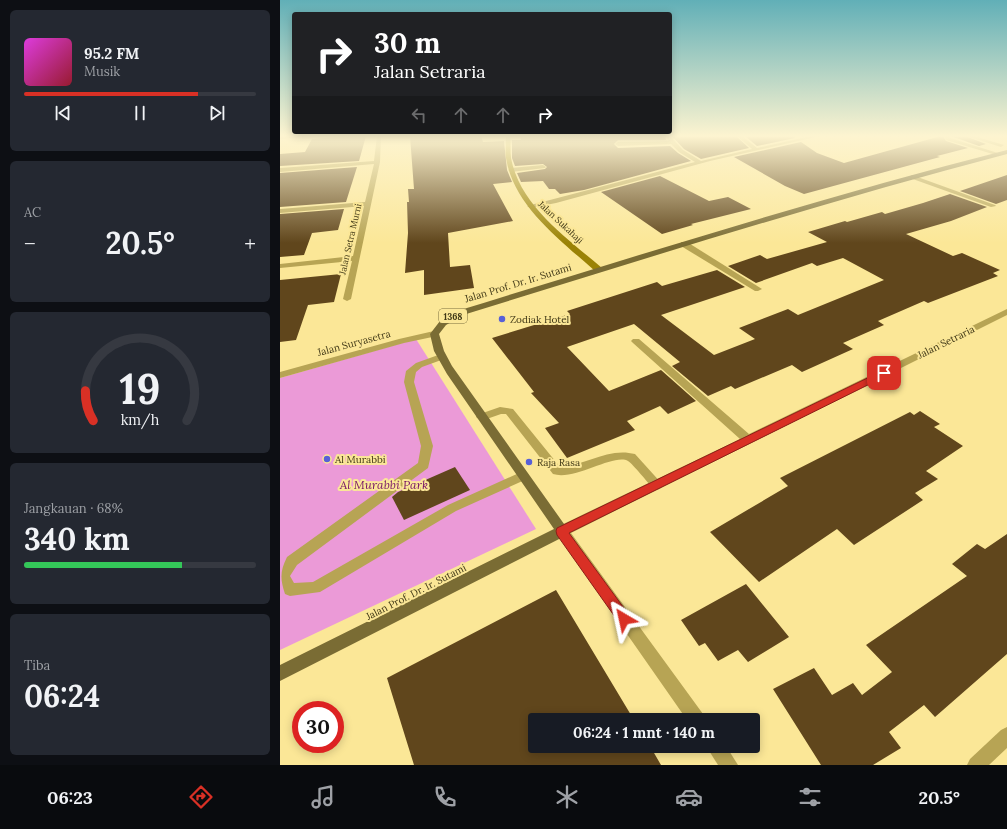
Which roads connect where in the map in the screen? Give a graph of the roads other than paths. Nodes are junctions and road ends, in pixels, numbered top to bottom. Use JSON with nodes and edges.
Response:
{"nodes":[{"id":1,"x":375,"y":172,"type":"edge"},
{"id":2,"x":512,"y":172,"type":"edge"},
{"id":3,"x":665,"y":172,"type":"edge"},
{"id":4,"x":930,"y":172,"type":"edge"},
{"id":5,"x":912,"y":177,"type":"junction"},
{"id":6,"x":367,"y":204,"type":"junction"},
{"id":7,"x":530,"y":206,"type":"junction"},
{"id":8,"x":993,"y":206,"type":"dead end"},
{"id":9,"x":280,"y":211,"type":"edge"},
{"id":10,"x":684,"y":244,"type":"junction"},
{"id":11,"x":355,"y":258,"type":"junction"},
{"id":12,"x":280,"y":266,"type":"edge"},
{"id":13,"x":599,"y":270,"type":"junction"},
{"id":14,"x":758,"y":289,"type":"dead end"},
{"id":15,"x":347,"y":299,"type":"dead end"},
{"id":16,"x":1007,"y":312,"type":"edge"},
{"id":17,"x":434,"y":334,"type":"junction"},
{"id":18,"x":636,"y":341,"type":"dead end"},
{"id":19,"x":442,"y":357,"type":"junction"},
{"id":20,"x":280,"y":375,"type":"edge"},
{"id":21,"x":481,"y":417,"type":"junction"},
{"id":22,"x":748,"y":440,"type":"junction"},
{"id":23,"x":523,"y":476,"type":"junction"},
{"id":24,"x":657,"y":485,"type":"junction"},
{"id":25,"x":562,"y":531,"type":"junction"},
{"id":26,"x":280,"y":673,"type":"edge"},
{"id":27,"x":691,"y":713,"type":"edge"},
{"id":28,"x":1007,"y":736,"type":"edge"},
{"id":29,"x":720,"y":753,"type":"edge"},
{"id":30,"x":729,"y":765,"type":"edge"},
{"id":31,"x":976,"y":765,"type":"edge"}],
"edges":[{"from":1,"to":6,"type":"street","name":"Jalan Setra Murni"},
{"from":2,"to":7,"type":"street","name":"Jalan Sukahaji"},
{"from":3,"to":7,"type":"street"},
{"from":4,"to":5,"type":"main road","name":"Jalan Prof. Dr. Ir. Sutami","number":"1368"},
{"from":5,"to":8,"type":"street"},
{"from":5,"to":10,"type":"main road","name":"Jalan Prof. Dr. Ir. Sutami","number":"1368"},
{"from":6,"to":9,"type":"street"},
{"from":6,"to":11,"type":"street","name":"Jalan Setra Murni"},
{"from":7,"to":13,"type":"street","name":"Jalan Sukahaji"},
{"from":10,"to":13,"type":"main road","name":"Jalan Prof. Dr. Ir. Sutami","number":"1368"},
{"from":10,"to":14,"type":"street"},
{"from":11,"to":12,"type":"street"},
{"from":11,"to":15,"type":"street","name":"Jalan Setra Murni"},
{"from":13,"to":17,"type":"main road","name":"Jalan Prof. Dr. Ir. Sutami","number":"1368"},
{"from":16,"to":22,"type":"street","name":"Jalan Setraria"},
{"from":17,"to":19,"type":"main road","number":"1368"},
{"from":17,"to":20,"type":"street","name":"Jalan Suryasetra"},
{"from":18,"to":22,"type":"street"},
{"from":19,"to":21,"type":"main road","number":"1368"},
{"from":19,"to":23,"type":"street"},
{"from":21,"to":23,"type":"main road","number":"1368"},
{"from":21,"to":24,"type":"street"},
{"from":22,"to":24,"type":"street","name":"Jalan Setraria"},
{"from":23,"to":25,"type":"main road","number":"1368"},
{"from":24,"to":25,"type":"street","name":"Jalan Setraria"},
{"from":25,"to":26,"type":"main road","name":"Jalan Prof. Dr. Ir. Sutami"},
{"from":25,"to":27,"type":"street"},
{"from":28,"to":31,"type":"street"},
{"from":29,"to":30,"type":"street"}]}
